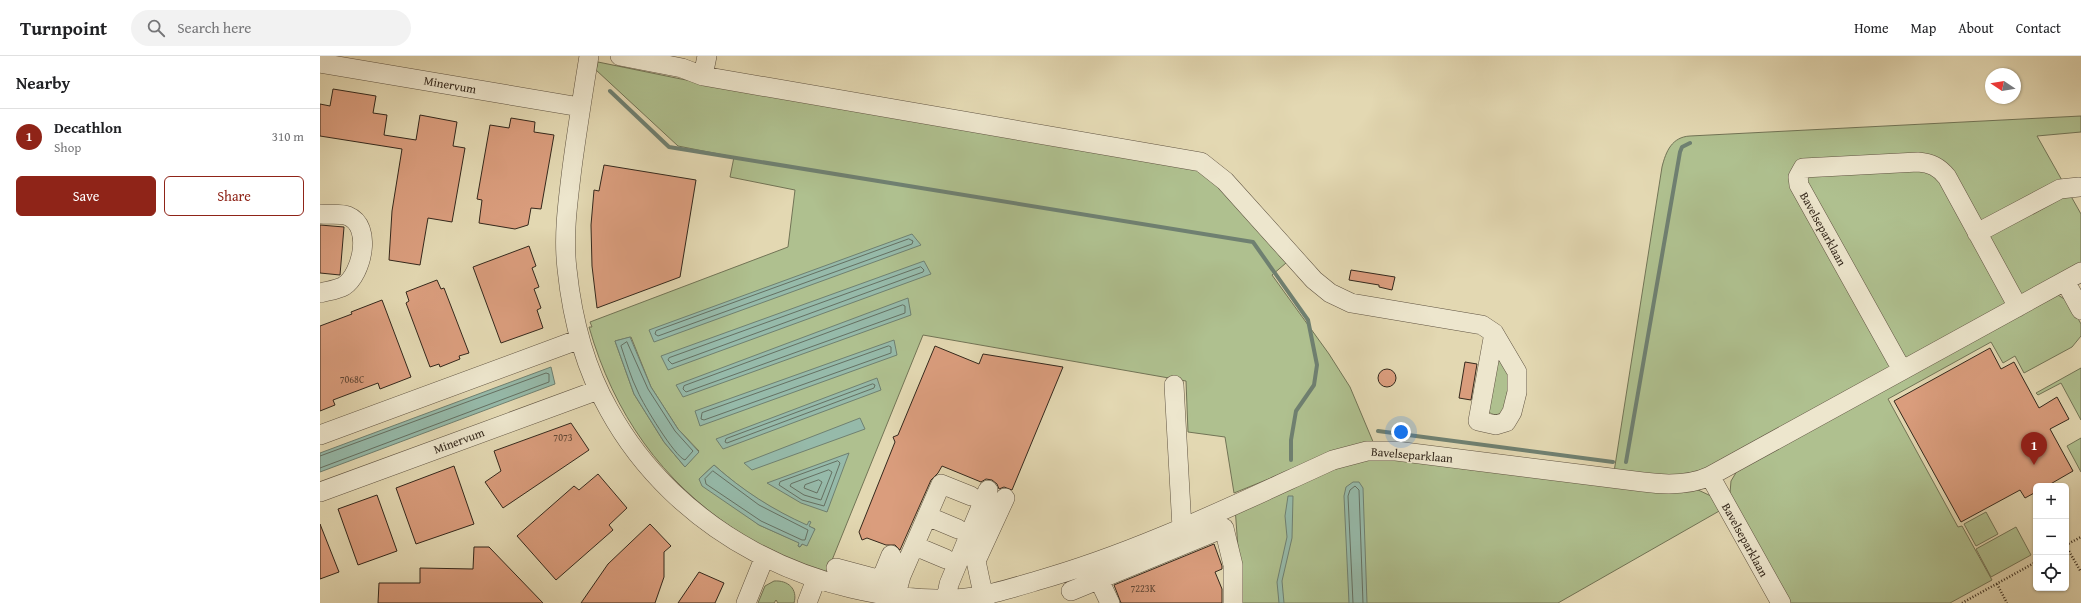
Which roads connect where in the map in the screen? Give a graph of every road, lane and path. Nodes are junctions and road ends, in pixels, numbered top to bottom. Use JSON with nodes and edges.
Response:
{"nodes":[{"id":1,"x":589,"y":56,"type":"edge"},
{"id":2,"x":620,"y":56,"type":"edge"},
{"id":3,"x":707,"y":56,"type":"edge"},
{"id":4,"x":320,"y":62,"type":"edge"},
{"id":5,"x":703,"y":76,"type":"junction"},
{"id":6,"x":580,"y":106,"type":"junction"},
{"id":7,"x":2080,"y":189,"type":"edge"},
{"id":8,"x":320,"y":214,"type":"edge"},
{"id":9,"x":1978,"y":233,"type":"junction"},
{"id":10,"x":2073,"y":276,"type":"edge"},
{"id":11,"x":320,"y":294,"type":"edge"},
{"id":12,"x":2018,"y":307,"type":"junction"},
{"id":13,"x":2081,"y":310,"type":"edge"},
{"id":14,"x":1494,"y":333,"type":"dead end"},
{"id":15,"x":580,"y":339,"type":"junction"},
{"id":16,"x":1902,"y":370,"type":"junction"},
{"id":17,"x":1174,"y":385,"type":"dead end"},
{"id":18,"x":598,"y":390,"type":"junction"},
{"id":19,"x":320,"y":435,"type":"edge"},
{"id":20,"x":1710,"y":476,"type":"junction"},
{"id":21,"x":320,"y":492,"type":"edge"},
{"id":22,"x":1005,"y":498,"type":"dead end"},
{"id":23,"x":927,"y":516,"type":"junction"},
{"id":24,"x":1182,"y":528,"type":"junction"},
{"id":25,"x":958,"y":529,"type":"dead end"},
{"id":26,"x":2081,"y":537,"type":"edge"},
{"id":27,"x":2069,"y":544,"type":"edge"},
{"id":28,"x":915,"y":546,"type":"junction"},
{"id":29,"x":2069,"y":551,"type":"edge"},
{"id":30,"x":892,"y":555,"type":"dead end"},
{"id":31,"x":946,"y":559,"type":"dead end"},
{"id":32,"x":763,"y":561,"type":"junction"},
{"id":33,"x":2033,"y":564,"type":"edge"},
{"id":34,"x":836,"y":568,"type":"dead end"},
{"id":35,"x":2081,"y":572,"type":"edge"},
{"id":36,"x":1063,"y":574,"type":"junction"},
{"id":37,"x":1100,"y":580,"type":"junction"},
{"id":38,"x":815,"y":582,"type":"junction"},
{"id":39,"x":1996,"y":584,"type":"junction"},
{"id":40,"x":884,"y":591,"type":"junction"},
{"id":41,"x":1073,"y":597,"type":"edge"},
{"id":42,"x":946,"y":599,"type":"junction"},
{"id":43,"x":984,"y":599,"type":"edge"},
{"id":44,"x":746,"y":603,"type":"edge"},
{"id":45,"x":807,"y":603,"type":"edge"},
{"id":46,"x":1110,"y":603,"type":"edge"},
{"id":47,"x":1233,"y":603,"type":"edge"},
{"id":48,"x":1781,"y":603,"type":"edge"},
{"id":49,"x":1962,"y":603,"type":"edge"},
{"id":50,"x":2007,"y":603,"type":"edge"}],
"edges":[{"from":1,"to":6,"type":"street"},
{"from":2,"to":5,"type":"street"},
{"from":3,"to":5,"type":"street"},
{"from":4,"to":6,"type":"street","name":"Minervum"},
{"from":5,"to":14,"type":"street"},
{"from":6,"to":15,"type":"street"},
{"from":7,"to":9,"type":"street"},
{"from":8,"to":11,"type":"street"},
{"from":9,"to":12,"type":"street","name":"Bavelseparklaan"},
{"from":9,"to":16,"type":"street","name":"Bavelseparklaan"},
{"from":10,"to":12,"type":"street","name":"Bavelseparklaan"},
{"from":10,"to":13,"type":"street","name":"Bavelseparklaan"},
{"from":12,"to":16,"type":"street","name":"Bavelseparklaan"},
{"from":15,"to":18,"type":"street"},
{"from":15,"to":19,"type":"street"},
{"from":16,"to":20,"type":"street","name":"Bavelseparklaan"},
{"from":17,"to":24,"type":"street"},
{"from":18,"to":21,"type":"street","name":"Minervum"},
{"from":18,"to":32,"type":"street"},
{"from":20,"to":24,"type":"street","name":"Bavelseparklaan"},
{"from":20,"to":48,"type":"street","name":"Bavelseparklaan"},
{"from":22,"to":43,"type":"street"},
{"from":23,"to":25,"type":"street"},
{"from":23,"to":28,"type":"street"},
{"from":23,"to":42,"type":"street"},
{"from":24,"to":36,"type":"street","name":"Bavelseparklaan"},
{"from":26,"to":27,"type":"path"},
{"from":28,"to":31,"type":"street"},
{"from":28,"to":40,"type":"street"},
{"from":29,"to":35,"type":"path"},
{"from":30,"to":40,"type":"street"},
{"from":32,"to":38,"type":"street"},
{"from":32,"to":44,"type":"street"},
{"from":33,"to":39,"type":"path"},
{"from":34,"to":40,"type":"street"},
{"from":36,"to":41,"type":"street"},
{"from":36,"to":43,"type":"street"},
{"from":37,"to":41,"type":"street"},
{"from":37,"to":46,"type":"street"},
{"from":37,"to":47,"type":"street"},
{"from":38,"to":40,"type":"street"},
{"from":38,"to":45,"type":"street"},
{"from":39,"to":49,"type":"path"},
{"from":39,"to":50,"type":"path"},
{"from":40,"to":42,"type":"street"},
{"from":42,"to":43,"type":"street"}]}
